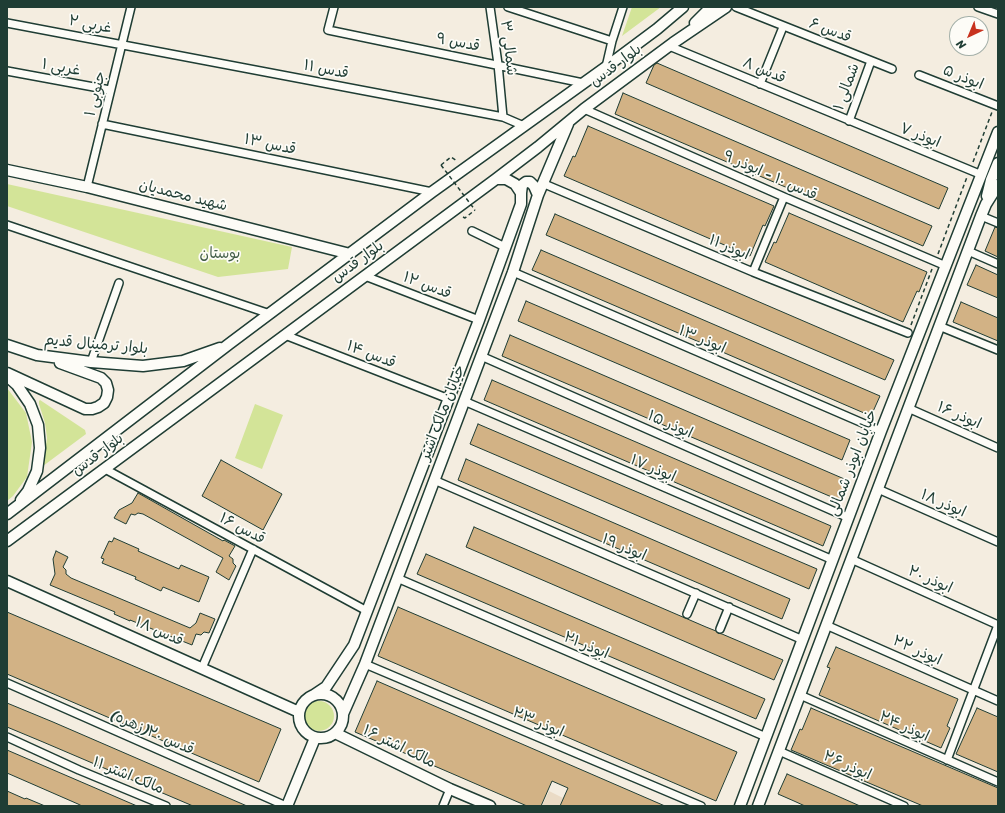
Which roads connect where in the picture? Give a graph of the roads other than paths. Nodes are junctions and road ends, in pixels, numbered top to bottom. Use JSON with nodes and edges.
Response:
{"nodes":[{"id":1,"x":131,"y":7,"type":"edge"},
{"id":2,"x":334,"y":7,"type":"edge"},
{"id":3,"x":490,"y":7,"type":"edge"},
{"id":4,"x":508,"y":7,"type":"edge"},
{"id":5,"x":623,"y":7,"type":"edge"},
{"id":6,"x":683,"y":7,"type":"edge"},
{"id":7,"x":691,"y":7,"type":"edge"},
{"id":8,"x":711,"y":7,"type":"edge"},
{"id":9,"x":726,"y":7,"type":"edge"},
{"id":10,"x":736,"y":7,"type":"edge"},
{"id":11,"x":978,"y":7,"type":"edge"},
{"id":12,"x":998,"y":14,"type":"edge"},
{"id":13,"x":7,"y":23,"type":"edge"},
{"id":14,"x":783,"y":27,"type":"junction"},
{"id":15,"x":657,"y":29,"type":"junction"},
{"id":16,"x":612,"y":41,"type":"junction"},
{"id":17,"x":122,"y":44,"type":"junction"},
{"id":18,"x":671,"y":44,"type":"junction"},
{"id":19,"x":871,"y":61,"type":"junction"},
{"id":20,"x":498,"y":64,"type":"junction"},
{"id":21,"x":606,"y":67,"type":"junction"},
{"id":22,"x":892,"y":69,"type":"dead end"},
{"id":23,"x":7,"y":71,"type":"edge"},
{"id":24,"x":919,"y":75,"type":"dead end"},
{"id":25,"x":583,"y":83,"type":"junction"},
{"id":26,"x":760,"y":84,"type":"junction"},
{"id":27,"x":110,"y":90,"type":"junction"},
{"id":28,"x":998,"y":106,"type":"edge"},
{"id":29,"x":584,"y":109,"type":"junction"},
{"id":30,"x":502,"y":117,"type":"junction"},
{"id":31,"x":570,"y":121,"type":"junction"},
{"id":32,"x":849,"y":121,"type":"junction"},
{"id":33,"x":102,"y":124,"type":"junction"},
{"id":34,"x":524,"y":126,"type":"junction"},
{"id":35,"x":998,"y":132,"type":"edge"},
{"id":36,"x":998,"y":163,"type":"edge"},
{"id":37,"x":7,"y":170,"type":"edge"},
{"id":38,"x":982,"y":175,"type":"junction"},
{"id":39,"x":496,"y":179,"type":"junction"},
{"id":40,"x":542,"y":183,"type":"junction"},
{"id":41,"x":998,"y":185,"type":"edge"},
{"id":42,"x":87,"y":187,"type":"junction"},
{"id":43,"x":432,"y":192,"type":"junction"},
{"id":44,"x":521,"y":193,"type":"junction"},
{"id":45,"x":538,"y":195,"type":"junction"},
{"id":46,"x":784,"y":197,"type":"junction"},
{"id":47,"x":986,"y":204,"type":"junction"},
{"id":48,"x":981,"y":216,"type":"junction"},
{"id":49,"x":998,"y":223,"type":"edge"},
{"id":50,"x":7,"y":225,"type":"edge"},
{"id":51,"x":472,"y":231,"type":"dead end"},
{"id":52,"x":505,"y":247,"type":"junction"},
{"id":53,"x":968,"y":251,"type":"junction"},
{"id":54,"x":350,"y":254,"type":"junction"},
{"id":55,"x":998,"y":264,"type":"edge"},
{"id":56,"x":946,"y":266,"type":"junction"},
{"id":57,"x":513,"y":272,"type":"junction"},
{"id":58,"x":754,"y":272,"type":"junction"},
{"id":59,"x":365,"y":276,"type":"junction"},
{"id":60,"x":119,"y":283,"type":"dead end"},
{"id":61,"x":270,"y":314,"type":"junction"},
{"id":62,"x":479,"y":320,"type":"junction"},
{"id":63,"x":939,"y":326,"type":"junction"},
{"id":64,"x":908,"y":333,"type":"dead end"},
{"id":65,"x":285,"y":336,"type":"junction"},
{"id":66,"x":229,"y":344,"type":"junction"},
{"id":67,"x":7,"y":345,"type":"edge"},
{"id":68,"x":998,"y":350,"type":"edge"},
{"id":69,"x":36,"y":355,"type":"junction"},
{"id":70,"x":481,"y":356,"type":"junction"},
{"id":71,"x":91,"y":362,"type":"junction"},
{"id":72,"x":7,"y":373,"type":"edge"},
{"id":73,"x":7,"y":376,"type":"edge"},
{"id":74,"x":449,"y":399,"type":"junction"},
{"id":75,"x":464,"y":401,"type":"junction"},
{"id":76,"x":908,"y":408,"type":"junction"},
{"id":77,"x":881,"y":431,"type":"junction"},
{"id":78,"x":998,"y":448,"type":"edge"},
{"id":79,"x":105,"y":469,"type":"junction"},
{"id":80,"x":434,"y":480,"type":"junction"},
{"id":81,"x":878,"y":489,"type":"junction"},
{"id":82,"x":10,"y":512,"type":"edge"},
{"id":83,"x":849,"y":518,"type":"junction"},
{"id":84,"x":7,"y":541,"type":"edge"},
{"id":85,"x":998,"y":542,"type":"edge"},
{"id":86,"x":253,"y":549,"type":"junction"},
{"id":87,"x":851,"y":559,"type":"junction"},
{"id":88,"x":833,"y":560,"type":"junction"},
{"id":89,"x":397,"y":578,"type":"junction"},
{"id":90,"x":7,"y":581,"type":"edge"},
{"id":91,"x":696,"y":593,"type":"junction"},
{"id":92,"x":728,"y":607,"type":"junction"},
{"id":93,"x":367,"y":611,"type":"junction"},
{"id":94,"x":687,"y":614,"type":"dead end"},
{"id":95,"x":826,"y":625,"type":"junction"},
{"id":96,"x":998,"y":625,"type":"edge"},
{"id":97,"x":720,"y":629,"type":"dead end"},
{"id":98,"x":802,"y":640,"type":"junction"},
{"id":99,"x":365,"y":664,"type":"junction"},
{"id":100,"x":202,"y":668,"type":"junction"},
{"id":101,"x":7,"y":683,"type":"edge"},
{"id":102,"x":973,"y":690,"type":"junction"},
{"id":103,"x":314,"y":695,"type":"junction"},
{"id":104,"x":800,"y":695,"type":"junction"},
{"id":105,"x":998,"y":701,"type":"edge"},
{"id":106,"x":299,"y":712,"type":"junction"},
{"id":107,"x":343,"y":714,"type":"junction"},
{"id":108,"x":335,"y":733,"type":"junction"},
{"id":109,"x":7,"y":737,"type":"edge"},
{"id":110,"x":766,"y":737,"type":"junction"},
{"id":111,"x":315,"y":738,"type":"junction"},
{"id":112,"x":779,"y":751,"type":"junction"},
{"id":113,"x":947,"y":760,"type":"junction"},
{"id":114,"x":998,"y":782,"type":"edge"},
{"id":115,"x":450,"y":789,"type":"junction"},
{"id":116,"x":166,"y":806,"type":"edge"},
{"id":117,"x":286,"y":806,"type":"edge"},
{"id":118,"x":443,"y":806,"type":"edge"},
{"id":119,"x":490,"y":806,"type":"edge"},
{"id":120,"x":701,"y":806,"type":"edge"},
{"id":121,"x":740,"y":806,"type":"edge"},
{"id":122,"x":758,"y":806,"type":"edge"},
{"id":123,"x":904,"y":806,"type":"edge"}],
"edges":[{"from":1,"to":17,"type":"street","name":"۱ جنوبی"},
{"from":2,"to":20,"type":"street","name":"قدس ۹"},
{"from":3,"to":20,"type":"street","name":"شمالی ۳"},
{"from":4,"to":16,"type":"street"},
{"from":5,"to":16,"type":"street"},
{"from":6,"to":15,"type":"main road","name":"بلوار قدس"},
{"from":7,"to":15,"type":"main road"},
{"from":8,"to":18,"type":"main road"},
{"from":9,"to":18,"type":"main road","name":"بلوار قدس"},
{"from":10,"to":14,"type":"street","name":"قدس ۶"},
{"from":11,"to":12,"type":"street"},
{"from":13,"to":17,"type":"street","name":"غربی ۲"},
{"from":14,"to":19,"type":"street","name":"قدس ۶"},
{"from":14,"to":26,"type":"street"},
{"from":15,"to":21,"type":"main road","name":"بلوار قدس"},
{"from":16,"to":21,"type":"street"},
{"from":17,"to":27,"type":"street","name":"۱ جنوبی"},
{"from":17,"to":30,"type":"street","name":"قدس ۱۱"},
{"from":18,"to":26,"type":"street","name":"قدس ۸"},
{"from":18,"to":29,"type":"main road","name":"بلوار قدس"},
{"from":19,"to":22,"type":"street","name":"قدس ۶"},
{"from":19,"to":32,"type":"street","name":"شمالی ۱"},
{"from":20,"to":25,"type":"street","name":"قدس ۹"},
{"from":20,"to":30,"type":"street","name":"شمالی ۳"},
{"from":21,"to":25,"type":"main road","name":"بلوار قدس"},
{"from":23,"to":27,"type":"street","name":"غربی ۱"},
{"from":24,"to":28,"type":"street","name":"ابوذر ۵"},
{"from":25,"to":34,"type":"main road","name":"بلوار قدس"},
{"from":26,"to":32,"type":"street","name":"قدس ۸"},
{"from":27,"to":33,"type":"street","name":"۱ جنوبی"},
{"from":29,"to":31,"type":"main road","name":"بلوار قدس"},
{"from":29,"to":46,"type":"street","name":"قدس ۱۰ - ابوذر ۹"},
{"from":30,"to":34,"type":"street","name":"قدس ۱۱"},
{"from":31,"to":39,"type":"main road","name":"بلوار قدس"},
{"from":31,"to":40,"type":"main road","name":"خیابان مالک اشتر"},
{"from":32,"to":38,"type":"street","name":"ابوذر ۷"},
{"from":33,"to":42,"type":"street","name":"۱ جنوبی"},
{"from":33,"to":43,"type":"street","name":"قدس ۱۳"},
{"from":34,"to":43,"type":"main road","name":"بلوار قدس"},
{"from":35,"to":38,"type":"main road","name":"خیابان ابوذر شمالی"},
{"from":36,"to":47,"type":"main road"},
{"from":37,"to":42,"type":"main road","name":"شهید محمدیان"},
{"from":38,"to":56,"type":"main road","name":"خیابان ابوذر شمالی"},
{"from":39,"to":44,"type":"main road"},
{"from":39,"to":59,"type":"main road","name":"بلوار قدس"},
{"from":40,"to":45,"type":"main road","name":"خیابان مالک اشتر"},
{"from":40,"to":58,"type":"street","name":"ابوذر ۱۱"},
{"from":41,"to":47,"type":"main road"},
{"from":42,"to":54,"type":"main road","name":"شهید محمدیان"},
{"from":43,"to":54,"type":"main road","name":"بلوار قدس"},
{"from":44,"to":45,"type":"main road"},
{"from":44,"to":52,"type":"main road","name":"خیابان مالک اشتر"},
{"from":45,"to":57,"type":"main road","name":"خیابان مالک اشتر"},
{"from":46,"to":56,"type":"street","name":"قدس ۱۰ - ابوذر ۹"},
{"from":46,"to":58,"type":"street"},
{"from":47,"to":48,"type":"main road"},
{"from":48,"to":49,"type":"street"},
{"from":48,"to":53,"type":"main road"},
{"from":50,"to":61,"type":"street"},
{"from":51,"to":52,"type":"street"},
{"from":52,"to":62,"type":"main road","name":"خیابان مالک اشتر"},
{"from":53,"to":55,"type":"street"},
{"from":53,"to":63,"type":"main road"},
{"from":54,"to":61,"type":"main road","name":"بلوار قدس"},
{"from":56,"to":77,"type":"main road","name":"خیابان ابوذر شمالی"},
{"from":57,"to":70,"type":"main road","name":"خیابان مالک اشتر"},
{"from":57,"to":77,"type":"street","name":"ابوذر ۱۳"},
{"from":58,"to":64,"type":"street","name":"ابوذر ۱۱"},
{"from":59,"to":62,"type":"street","name":"قدس ۱۲"},
{"from":59,"to":65,"type":"main road","name":"بلوار قدس"},
{"from":60,"to":71,"type":"street"},
{"from":61,"to":66,"type":"main road","name":"بلوار قدس"},
{"from":62,"to":74,"type":"main road","name":"خیابان مالک اشتر"},
{"from":63,"to":68,"type":"street"},
{"from":63,"to":76,"type":"main road"},
{"from":65,"to":74,"type":"street","name":"قدس ۱۴"},
{"from":65,"to":79,"type":"main road","name":"بلوار قدس"},
{"from":66,"to":71,"type":"main road","name":"بلوار ترمینال قدیم"},
{"from":66,"to":82,"type":"main road","name":"بلوار قدس"},
{"from":67,"to":69,"type":"main road","name":"بلوار ترمینال قدیم"},
{"from":69,"to":71,"type":"main road","name":"بلوار ترمینال قدیم"},
{"from":69,"to":72,"type":"main road"},
{"from":70,"to":75,"type":"main road","name":"خیابان مالک اشتر"},
{"from":70,"to":83,"type":"street","name":"ابوذر ۱۵"},
{"from":73,"to":82,"type":"main road"},
{"from":74,"to":93,"type":"main road","name":"خیابان مالک اشتر"},
{"from":75,"to":80,"type":"main road","name":"خیابان مالک اشتر"},
{"from":75,"to":88,"type":"street","name":"ابوذر ۱۷"},
{"from":76,"to":78,"type":"street","name":"ابوذر ۱۶"},
{"from":76,"to":81,"type":"main road"},
{"from":77,"to":83,"type":"main road","name":"خیابان ابوذر شمالی"},
{"from":79,"to":84,"type":"main road","name":"بلوار قدس"},
{"from":79,"to":86,"type":"street","name":"قدس ۱۶"},
{"from":80,"to":89,"type":"main road","name":"خیابان مالک اشتر"},
{"from":80,"to":91,"type":"street","name":"ابوذر ۱۹"},
{"from":81,"to":85,"type":"street","name":"ابوذر ۱۸"},
{"from":81,"to":87,"type":"main road"},
{"from":83,"to":88,"type":"main road","name":"خیابان ابوذر شمالی"},
{"from":86,"to":93,"type":"street","name":"قدس ۱۶"},
{"from":86,"to":100,"type":"street"},
{"from":87,"to":95,"type":"main road"},
{"from":87,"to":96,"type":"street","name":"ابوذر ۲۰"},
{"from":88,"to":98,"type":"main road","name":"خیابان ابوذر شمالی"},
{"from":89,"to":99,"type":"main road","name":"خیابان مالک اشتر"},
{"from":89,"to":110,"type":"street","name":"ابوذر ۲۱"},
{"from":90,"to":100,"type":"main road","name":"قدس ۱۸"},
{"from":91,"to":92,"type":"street","name":"ابوذر ۱۹"},
{"from":91,"to":94,"type":"street"},
{"from":92,"to":97,"type":"street"},
{"from":92,"to":98,"type":"street","name":"ابوذر ۱۹"},
{"from":93,"to":103,"type":"main road","name":"خیابان مالک اشتر"},
{"from":95,"to":102,"type":"street","name":"ابوذر ۲۲"},
{"from":95,"to":104,"type":"main road"},
{"from":96,"to":102,"type":"street"},
{"from":98,"to":110,"type":"main road","name":"خیابان ابوذر شمالی"},
{"from":99,"to":107,"type":"main road","name":"خیابان مالک اشتر"},
{"from":99,"to":120,"type":"street","name":"ابوذر ۲۳"},
{"from":100,"to":106,"type":"main road","name":"قدس ۱۸"},
{"from":101,"to":117,"type":"street","name":"قدس ۲۰(زهره)"},
{"from":102,"to":105,"type":"street","name":"ابوذر ۲۲"},
{"from":102,"to":113,"type":"street"},
{"from":103,"to":106,"type":"main road"},
{"from":103,"to":107,"type":"main road"},
{"from":104,"to":112,"type":"main road"},
{"from":104,"to":113,"type":"street","name":"ابوذر ۲۴"},
{"from":106,"to":111,"type":"main road"},
{"from":107,"to":108,"type":"main road"},
{"from":108,"to":111,"type":"main road"},
{"from":108,"to":115,"type":"main road","name":"مالک اشتر ۱۶"},
{"from":109,"to":116,"type":"street","name":"مالک اشتر ۱۱"},
{"from":110,"to":121,"type":"main road","name":"خیابان ابوذر شمالی"},
{"from":111,"to":117,"type":"main road"},
{"from":112,"to":122,"type":"main road"},
{"from":112,"to":123,"type":"street","name":"ابوذر ۲۶"},
{"from":113,"to":114,"type":"street","name":"ابوذر ۲۴"},
{"from":115,"to":118,"type":"street"},
{"from":115,"to":119,"type":"main road","name":"مالک اشتر ۱۶"}]}
